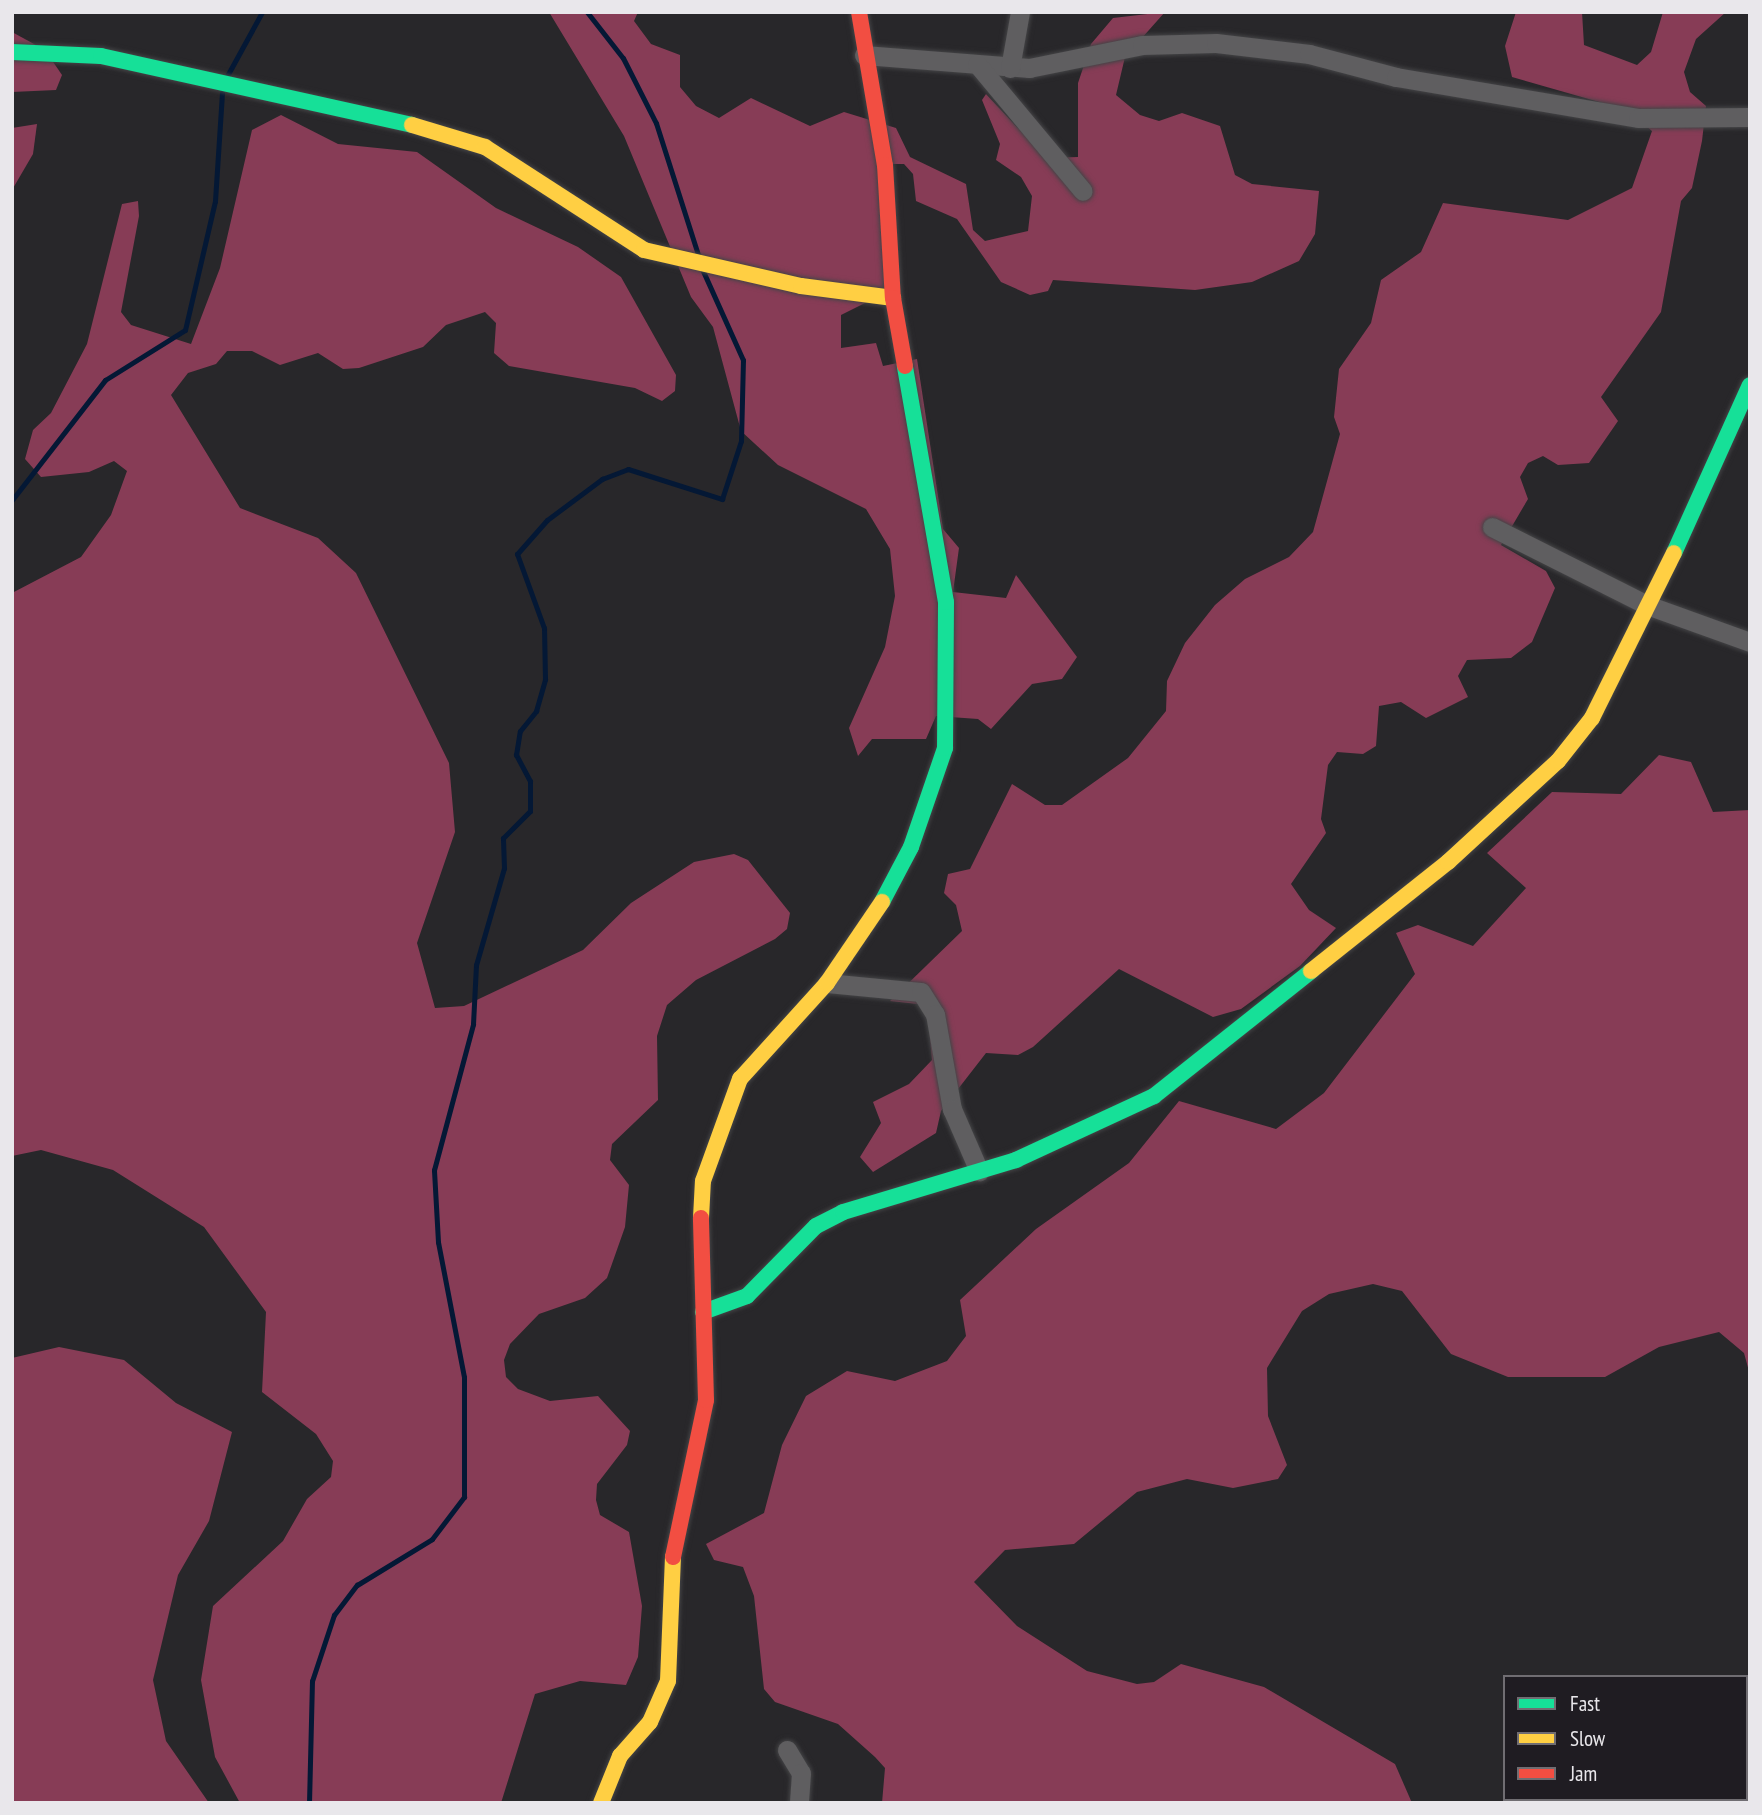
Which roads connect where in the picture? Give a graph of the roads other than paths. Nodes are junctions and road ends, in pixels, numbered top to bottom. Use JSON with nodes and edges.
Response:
{"nodes":[{"id":1,"x":859,"y":12,"type":"edge"},
{"id":2,"x":1020,"y":12,"type":"edge"},
{"id":3,"x":12,"y":52,"type":"edge"},
{"id":4,"x":864,"y":55,"type":"junction"},
{"id":5,"x":978,"y":64,"type":"junction"},
{"id":6,"x":1010,"y":68,"type":"junction"},
{"id":7,"x":1750,"y":117,"type":"edge"},
{"id":8,"x":1083,"y":191,"type":"dead end"},
{"id":9,"x":893,"y":298,"type":"junction"},
{"id":10,"x":1750,"y":385,"type":"edge"},
{"id":11,"x":1492,"y":527,"type":"dead end"},
{"id":12,"x":1647,"y":606,"type":"junction"},
{"id":13,"x":1748,"y":637,"type":"edge"},
{"id":14,"x":827,"y":983,"type":"junction"},
{"id":15,"x":979,"y":1171,"type":"junction"},
{"id":16,"x":703,"y":1312,"type":"junction"},
{"id":17,"x":787,"y":1750,"type":"dead end"},
{"id":18,"x":601,"y":1803,"type":"edge"},
{"id":19,"x":799,"y":1803,"type":"edge"}],
"edges":[{"from":1,"to":4,"type":"street"},
{"from":2,"to":6,"type":"street"},
{"from":3,"to":9,"type":"street"},
{"from":4,"to":5,"type":"street"},
{"from":4,"to":9,"type":"street"},
{"from":5,"to":6,"type":"street"},
{"from":5,"to":8,"type":"street"},
{"from":6,"to":7,"type":"street"},
{"from":9,"to":14,"type":"street"},
{"from":10,"to":12,"type":"street"},
{"from":11,"to":12,"type":"street"},
{"from":12,"to":13,"type":"street"},
{"from":12,"to":15,"type":"street"},
{"from":14,"to":15,"type":"street"},
{"from":14,"to":16,"type":"street"},
{"from":15,"to":16,"type":"street"},
{"from":16,"to":18,"type":"street"},
{"from":17,"to":19,"type":"street"}]}
